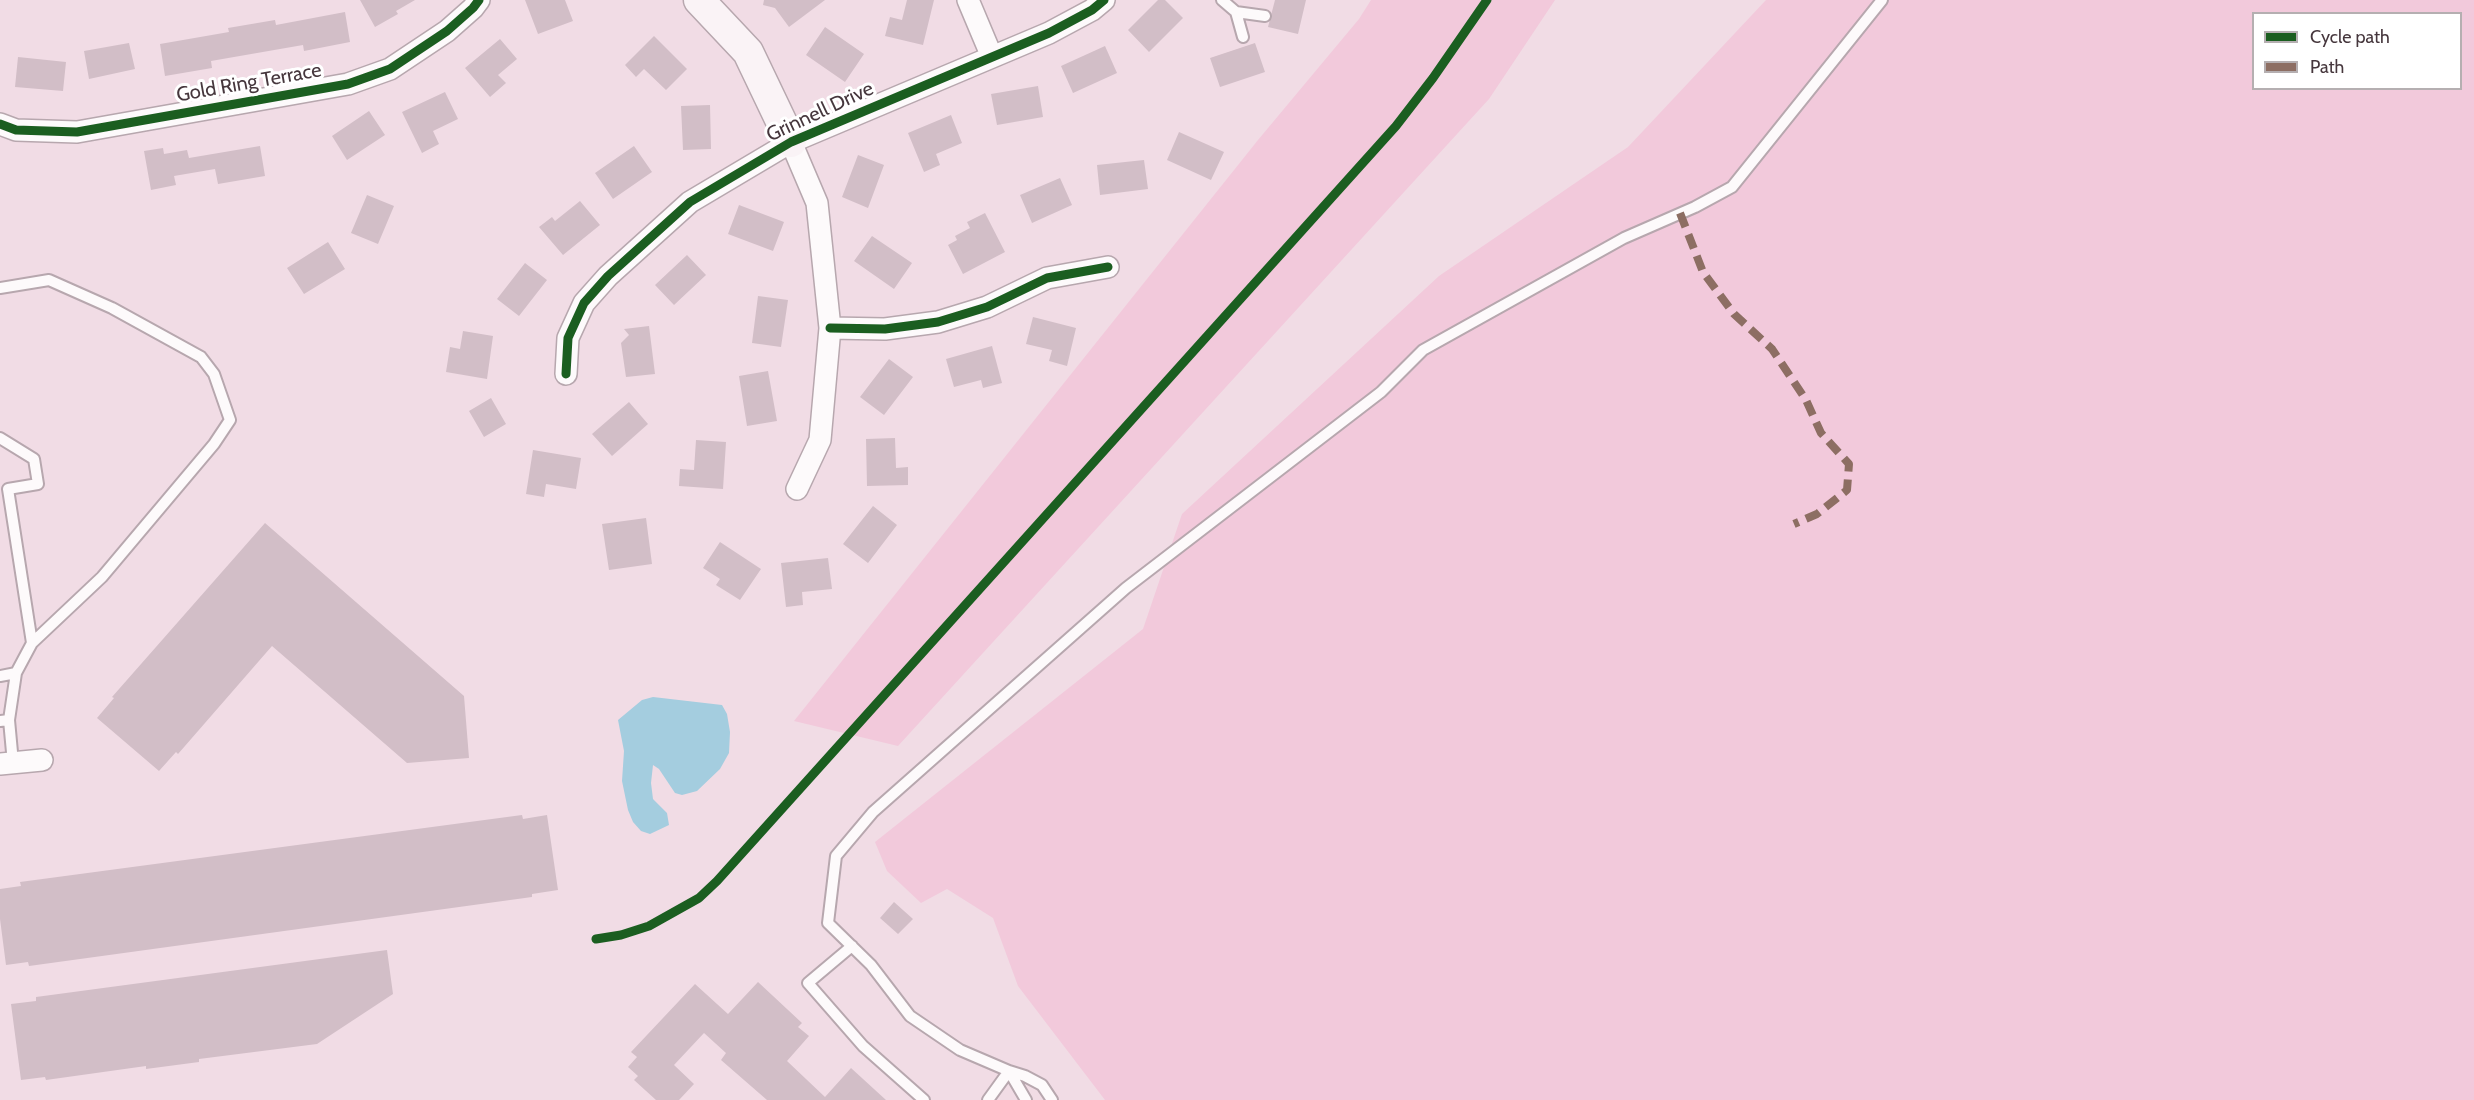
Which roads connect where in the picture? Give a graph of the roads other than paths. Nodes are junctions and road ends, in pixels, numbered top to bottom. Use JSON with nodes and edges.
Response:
{"nodes":[{"id":1,"x":479,"y":0,"type":"edge"},
{"id":2,"x":699,"y":0,"type":"edge"},
{"id":3,"x":968,"y":0,"type":"edge"},
{"id":4,"x":1104,"y":0,"type":"edge"},
{"id":5,"x":1222,"y":0,"type":"edge"},
{"id":6,"x":1882,"y":0,"type":"edge"},
{"id":7,"x":1236,"y":12,"type":"junction"},
{"id":8,"x":1265,"y":16,"type":"dead end"},
{"id":9,"x":1243,"y":37,"type":"dead end"},
{"id":10,"x":992,"y":57,"type":"junction"},
{"id":11,"x":0,"y":124,"type":"edge"},
{"id":12,"x":791,"y":142,"type":"junction"},
{"id":13,"x":1108,"y":267,"type":"dead end"},
{"id":14,"x":0,"y":288,"type":"edge"},
{"id":15,"x":830,"y":328,"type":"junction"},
{"id":16,"x":566,"y":374,"type":"dead end"},
{"id":17,"x":0,"y":438,"type":"edge"},
{"id":18,"x":797,"y":489,"type":"dead end"},
{"id":19,"x":32,"y":643,"type":"junction"},
{"id":20,"x":16,"y":673,"type":"junction"},
{"id":21,"x":0,"y":676,"type":"edge"},
{"id":22,"x":4,"y":721,"type":"edge"},
{"id":23,"x":42,"y":760,"type":"dead end"},
{"id":24,"x":7,"y":763,"type":"edge"},
{"id":25,"x":852,"y":946,"type":"junction"},
{"id":26,"x":1009,"y":1071,"type":"junction"},
{"id":27,"x":924,"y":1100,"type":"edge"},
{"id":28,"x":988,"y":1100,"type":"edge"},
{"id":29,"x":1026,"y":1100,"type":"edge"},
{"id":30,"x":1052,"y":1100,"type":"edge"}],
"edges":[{"from":1,"to":11,"type":"street","name":"Gold Ring Terrace"},
{"from":2,"to":12,"type":"street"},
{"from":3,"to":10,"type":"street"},
{"from":4,"to":10,"type":"street","name":"Grinnell Drive"},
{"from":5,"to":7,"type":"lane"},
{"from":6,"to":25,"type":"lane"},
{"from":7,"to":8,"type":"lane"},
{"from":7,"to":9,"type":"lane"},
{"from":10,"to":12,"type":"street","name":"Grinnell Drive"},
{"from":12,"to":15,"type":"street"},
{"from":12,"to":16,"type":"street","name":"Grinnell Drive"},
{"from":13,"to":15,"type":"street"},
{"from":14,"to":19,"type":"lane"},
{"from":15,"to":18,"type":"street"},
{"from":17,"to":19,"type":"lane"},
{"from":19,"to":20,"type":"lane"},
{"from":20,"to":21,"type":"lane"},
{"from":20,"to":22,"type":"lane"},
{"from":22,"to":24,"type":"lane"},
{"from":23,"to":24,"type":"street"},
{"from":25,"to":26,"type":"lane"},
{"from":25,"to":27,"type":"lane"},
{"from":26,"to":28,"type":"lane"},
{"from":26,"to":29,"type":"lane"},
{"from":26,"to":30,"type":"lane"}]}
